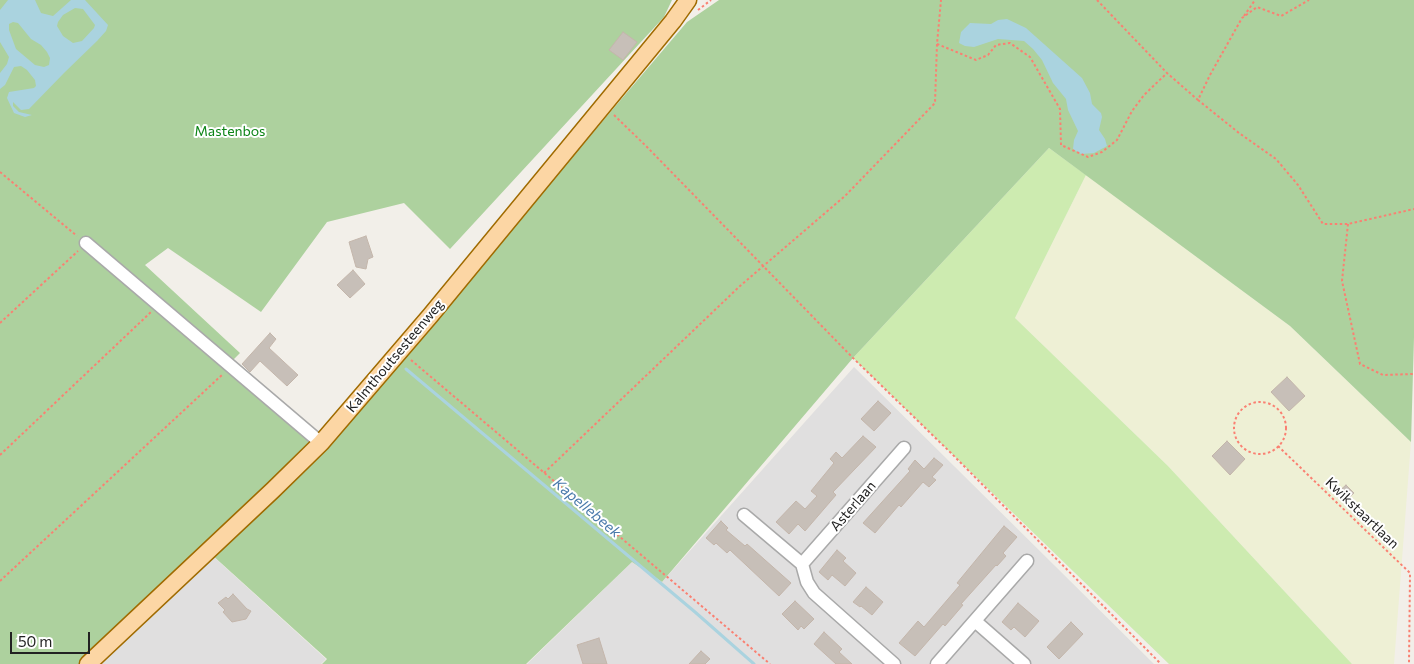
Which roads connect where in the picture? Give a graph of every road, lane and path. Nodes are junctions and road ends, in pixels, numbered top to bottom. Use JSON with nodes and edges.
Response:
{"nodes":[{"id":1,"x":688,"y":0,"type":"edge"},
{"id":2,"x":695,"y":0,"type":"edge"},
{"id":3,"x":941,"y":0,"type":"edge"},
{"id":4,"x":1097,"y":0,"type":"edge"},
{"id":5,"x":1255,"y":0,"type":"edge"},
{"id":6,"x":1310,"y":0,"type":"edge"},
{"id":7,"x":1242,"y":18,"type":"junction"},
{"id":8,"x":673,"y":22,"type":"junction"},
{"id":9,"x":937,"y":44,"type":"junction"},
{"id":10,"x":1167,"y":73,"type":"junction"},
{"id":11,"x":1198,"y":100,"type":"junction"},
{"id":12,"x":603,"y":105,"type":"junction"},
{"id":13,"x":0,"y":172,"type":"edge"},
{"id":14,"x":1414,"y":209,"type":"edge"},
{"id":15,"x":1348,"y":224,"type":"junction"},
{"id":16,"x":86,"y":243,"type":"junction"},
{"id":17,"x":763,"y":266,"type":"junction"},
{"id":18,"x":158,"y":305,"type":"junction"},
{"id":19,"x":0,"y":323,"type":"edge"},
{"id":20,"x":400,"y":352,"type":"junction"},
{"id":21,"x":231,"y":366,"type":"junction"},
{"id":22,"x":1414,"y":374,"type":"edge"},
{"id":23,"x":321,"y":443,"type":"junction"},
{"id":24,"x":1278,"y":446,"type":"junction"},
{"id":25,"x":904,"y":448,"type":"dead end"},
{"id":26,"x":0,"y":454,"type":"edge"},
{"id":27,"x":544,"y":473,"type":"junction"},
{"id":28,"x":744,"y":515,"type":"dead end"},
{"id":29,"x":1027,"y":561,"type":"dead end"},
{"id":30,"x":802,"y":564,"type":"junction"},
{"id":31,"x":0,"y":581,"type":"edge"},
{"id":32,"x":975,"y":622,"type":"junction"},
{"id":33,"x":88,"y":664,"type":"edge"},
{"id":34,"x":770,"y":664,"type":"edge"},
{"id":35,"x":894,"y":664,"type":"edge"},
{"id":36,"x":937,"y":664,"type":"edge"},
{"id":37,"x":1024,"y":664,"type":"edge"},
{"id":38,"x":1161,"y":664,"type":"edge"},
{"id":39,"x":1409,"y":664,"type":"edge"}],
"edges":[{"from":1,"to":8,"type":"main road","name":"Kalmthoutsesteenweg"},
{"from":2,"to":8,"type":"main road","name":"Kalmthoutsesteenweg"},
{"from":3,"to":9,"type":"path"},
{"from":4,"to":10,"type":"path"},
{"from":5,"to":7,"type":"path"},
{"from":6,"to":7,"type":"path"},
{"from":7,"to":11,"type":"path"},
{"from":8,"to":12,"type":"main road","name":"Kalmthoutsesteenweg"},
{"from":9,"to":10,"type":"path"},
{"from":9,"to":17,"type":"path"},
{"from":10,"to":11,"type":"path"},
{"from":11,"to":15,"type":"path"},
{"from":12,"to":17,"type":"path"},
{"from":12,"to":20,"type":"main road","name":"Kalmthoutsesteenweg"},
{"from":13,"to":16,"type":"path"},
{"from":14,"to":15,"type":"path"},
{"from":15,"to":22,"type":"path"},
{"from":16,"to":18,"type":"street"},
{"from":16,"to":19,"type":"path"},
{"from":17,"to":27,"type":"path"},
{"from":17,"to":38,"type":"path"},
{"from":18,"to":21,"type":"street"},
{"from":18,"to":26,"type":"path"},
{"from":20,"to":23,"type":"main road","name":"Kalmthoutsesteenweg"},
{"from":20,"to":27,"type":"path"},
{"from":21,"to":23,"type":"street"},
{"from":21,"to":31,"type":"path"},
{"from":23,"to":33,"type":"main road","name":"Kalmthoutsesteenweg"},
{"from":24,"to":24,"type":"path"},
{"from":24,"to":39,"type":"path","name":"Kwikstaartlaan"},
{"from":25,"to":30,"type":"street","name":"Asterlaan"},
{"from":27,"to":34,"type":"path"},
{"from":28,"to":30,"type":"street"},
{"from":29,"to":32,"type":"street"},
{"from":30,"to":35,"type":"street"},
{"from":32,"to":36,"type":"street"},
{"from":32,"to":37,"type":"street"}]}
